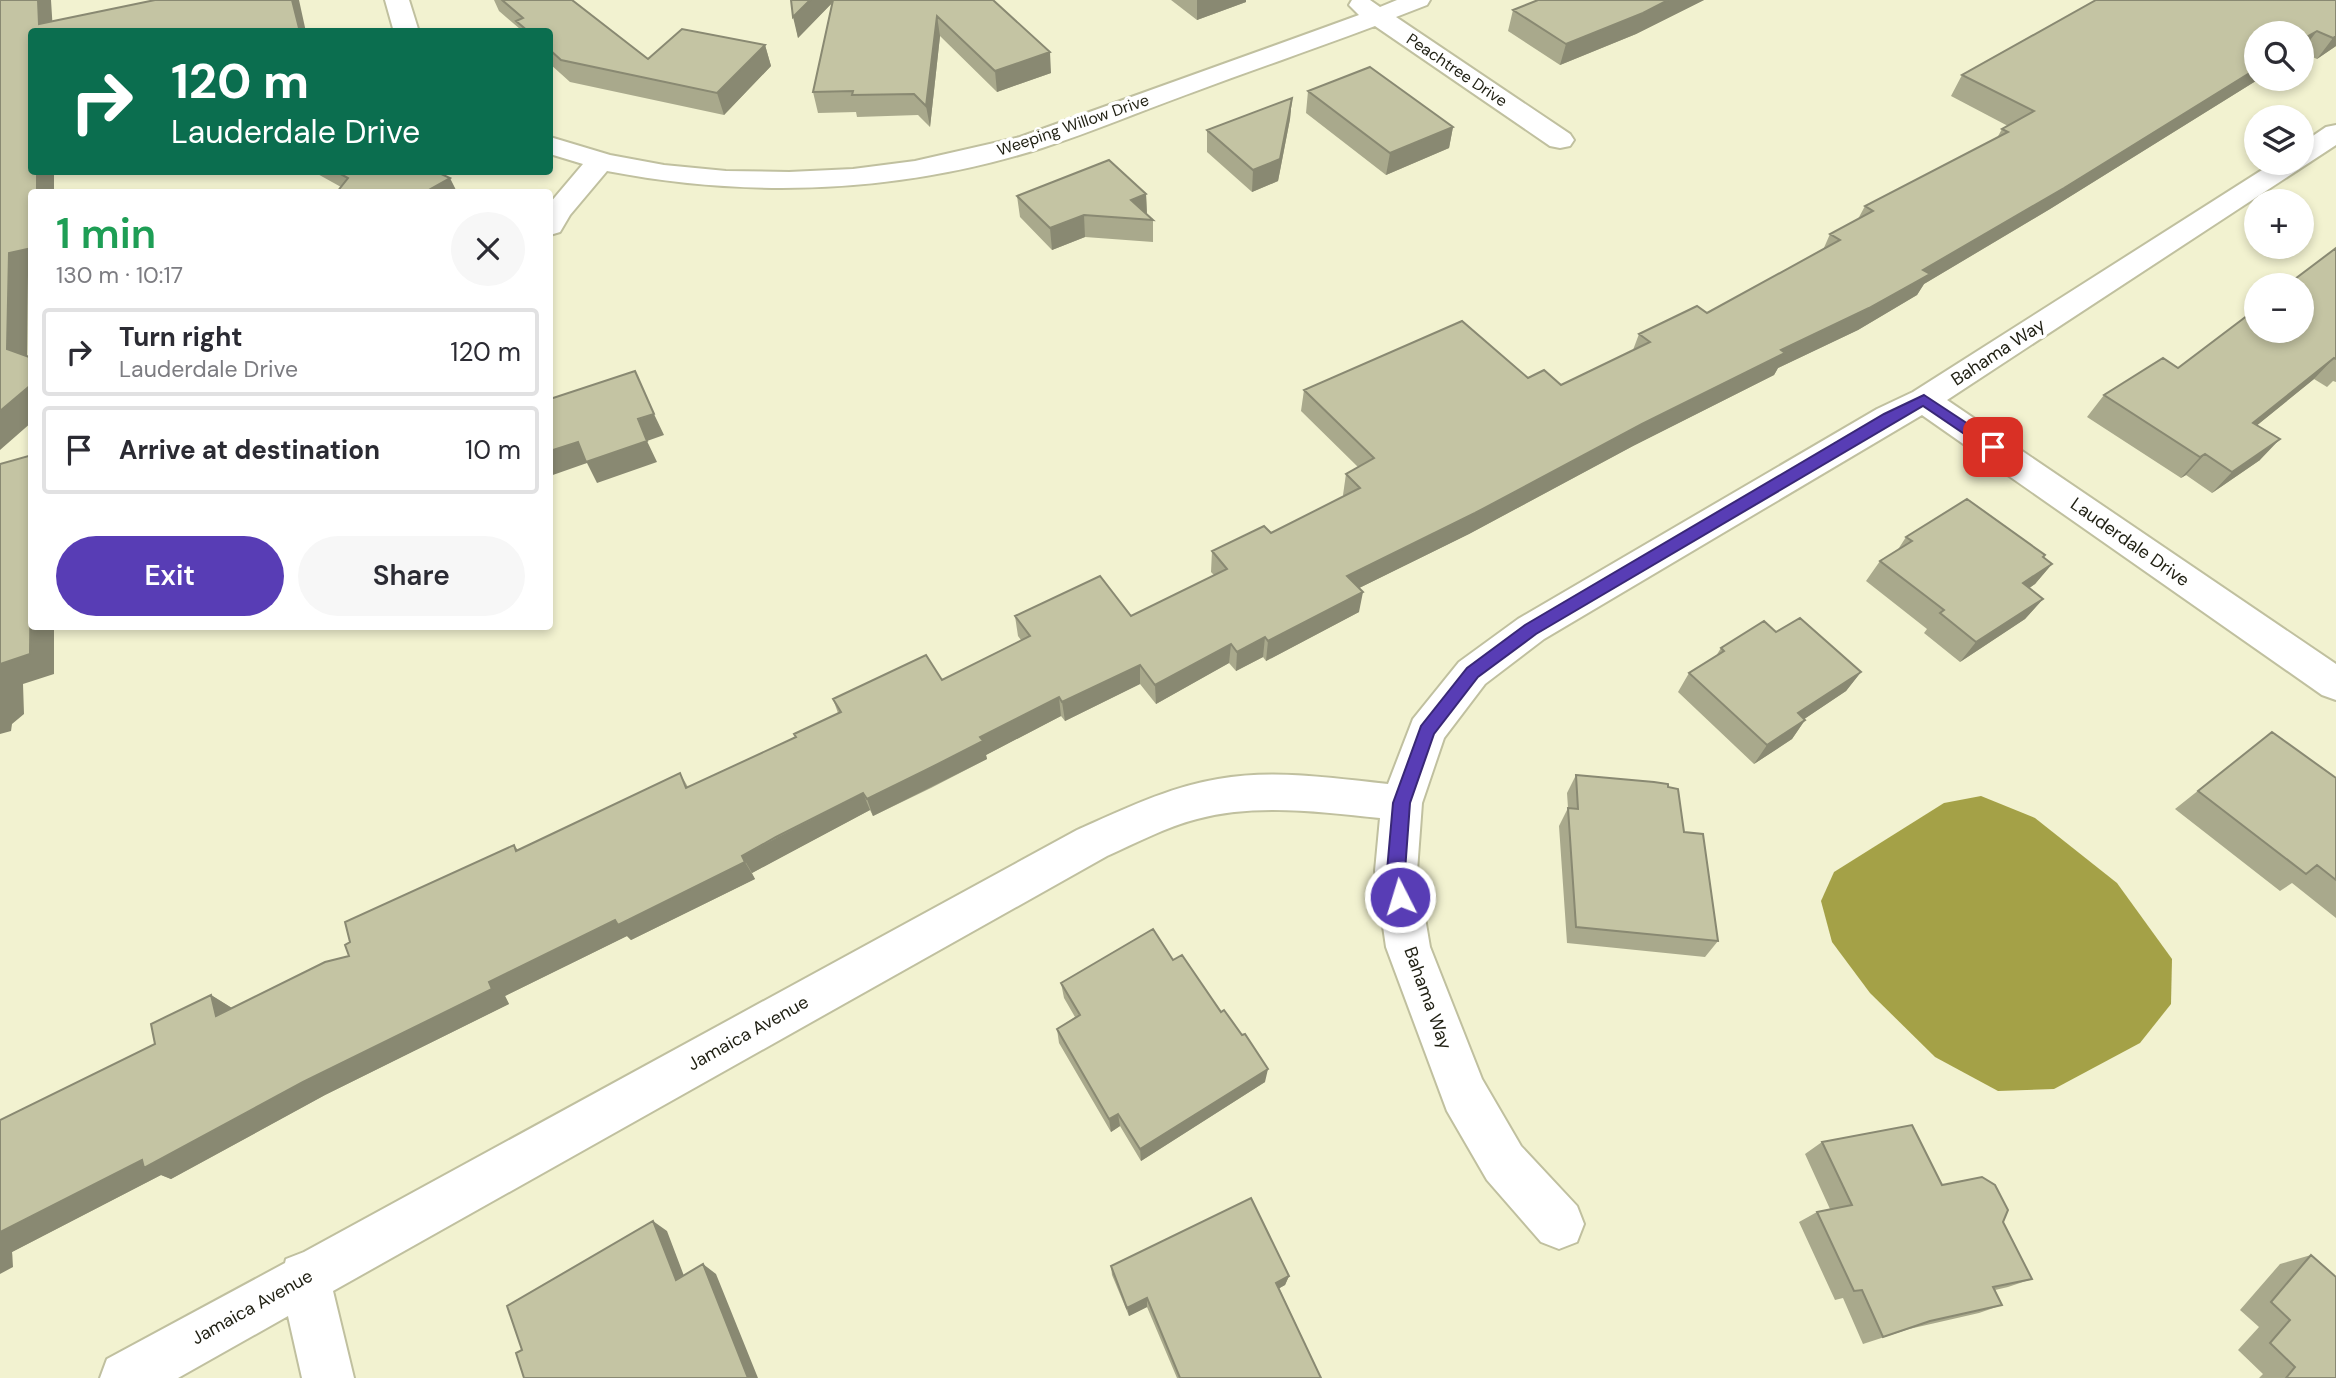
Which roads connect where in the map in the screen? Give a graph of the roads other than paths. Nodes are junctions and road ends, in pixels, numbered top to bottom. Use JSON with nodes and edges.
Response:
{"nodes":[{"id":1,"x":397,"y":0,"type":"edge"},
{"id":2,"x":1354,"y":0,"type":"edge"},
{"id":3,"x":1418,"y":0,"type":"edge"},
{"id":4,"x":1378,"y":17,"type":"junction"},
{"id":5,"x":406,"y":28,"type":"edge"},
{"id":6,"x":2336,"y":133,"type":"edge"},
{"id":7,"x":1560,"y":140,"type":"dead end"},
{"id":8,"x":553,"y":146,"type":"edge"},
{"id":9,"x":2314,"y":147,"type":"edge"},
{"id":10,"x":601,"y":161,"type":"junction"},
{"id":11,"x":2272,"y":175,"type":"edge"},
{"id":12,"x":553,"y":220,"type":"edge"},
{"id":13,"x":1924,"y":400,"type":"junction"},
{"id":14,"x":2336,"y":684,"type":"edge"},
{"id":15,"x":1402,"y":803,"type":"junction"},
{"id":16,"x":1559,"y":1224,"type":"dead end"},
{"id":17,"x":304,"y":1277,"type":"junction"},
{"id":18,"x":126,"y":1378,"type":"edge"},
{"id":19,"x":328,"y":1378,"type":"edge"}],
"edges":[{"from":1,"to":5,"type":"street"},
{"from":2,"to":4,"type":"street","name":"Peachtree Drive"},
{"from":3,"to":4,"type":"street","name":"Weeping Willow Drive"},
{"from":4,"to":7,"type":"street","name":"Peachtree Drive"},
{"from":4,"to":10,"type":"street","name":"Weeping Willow Drive"},
{"from":6,"to":9,"type":"street"},
{"from":8,"to":10,"type":"street","name":"Weeping Willow Drive"},
{"from":10,"to":12,"type":"street"},
{"from":11,"to":13,"type":"street","name":"Bahama Way"},
{"from":13,"to":14,"type":"street","name":"Lauderdale Drive"},
{"from":13,"to":15,"type":"street","name":"Bahama Way"},
{"from":15,"to":16,"type":"street","name":"Bahama Way"},
{"from":15,"to":17,"type":"street","name":"Jamaica Avenue"},
{"from":17,"to":18,"type":"street","name":"Jamaica Avenue"},
{"from":17,"to":19,"type":"street"}]}
